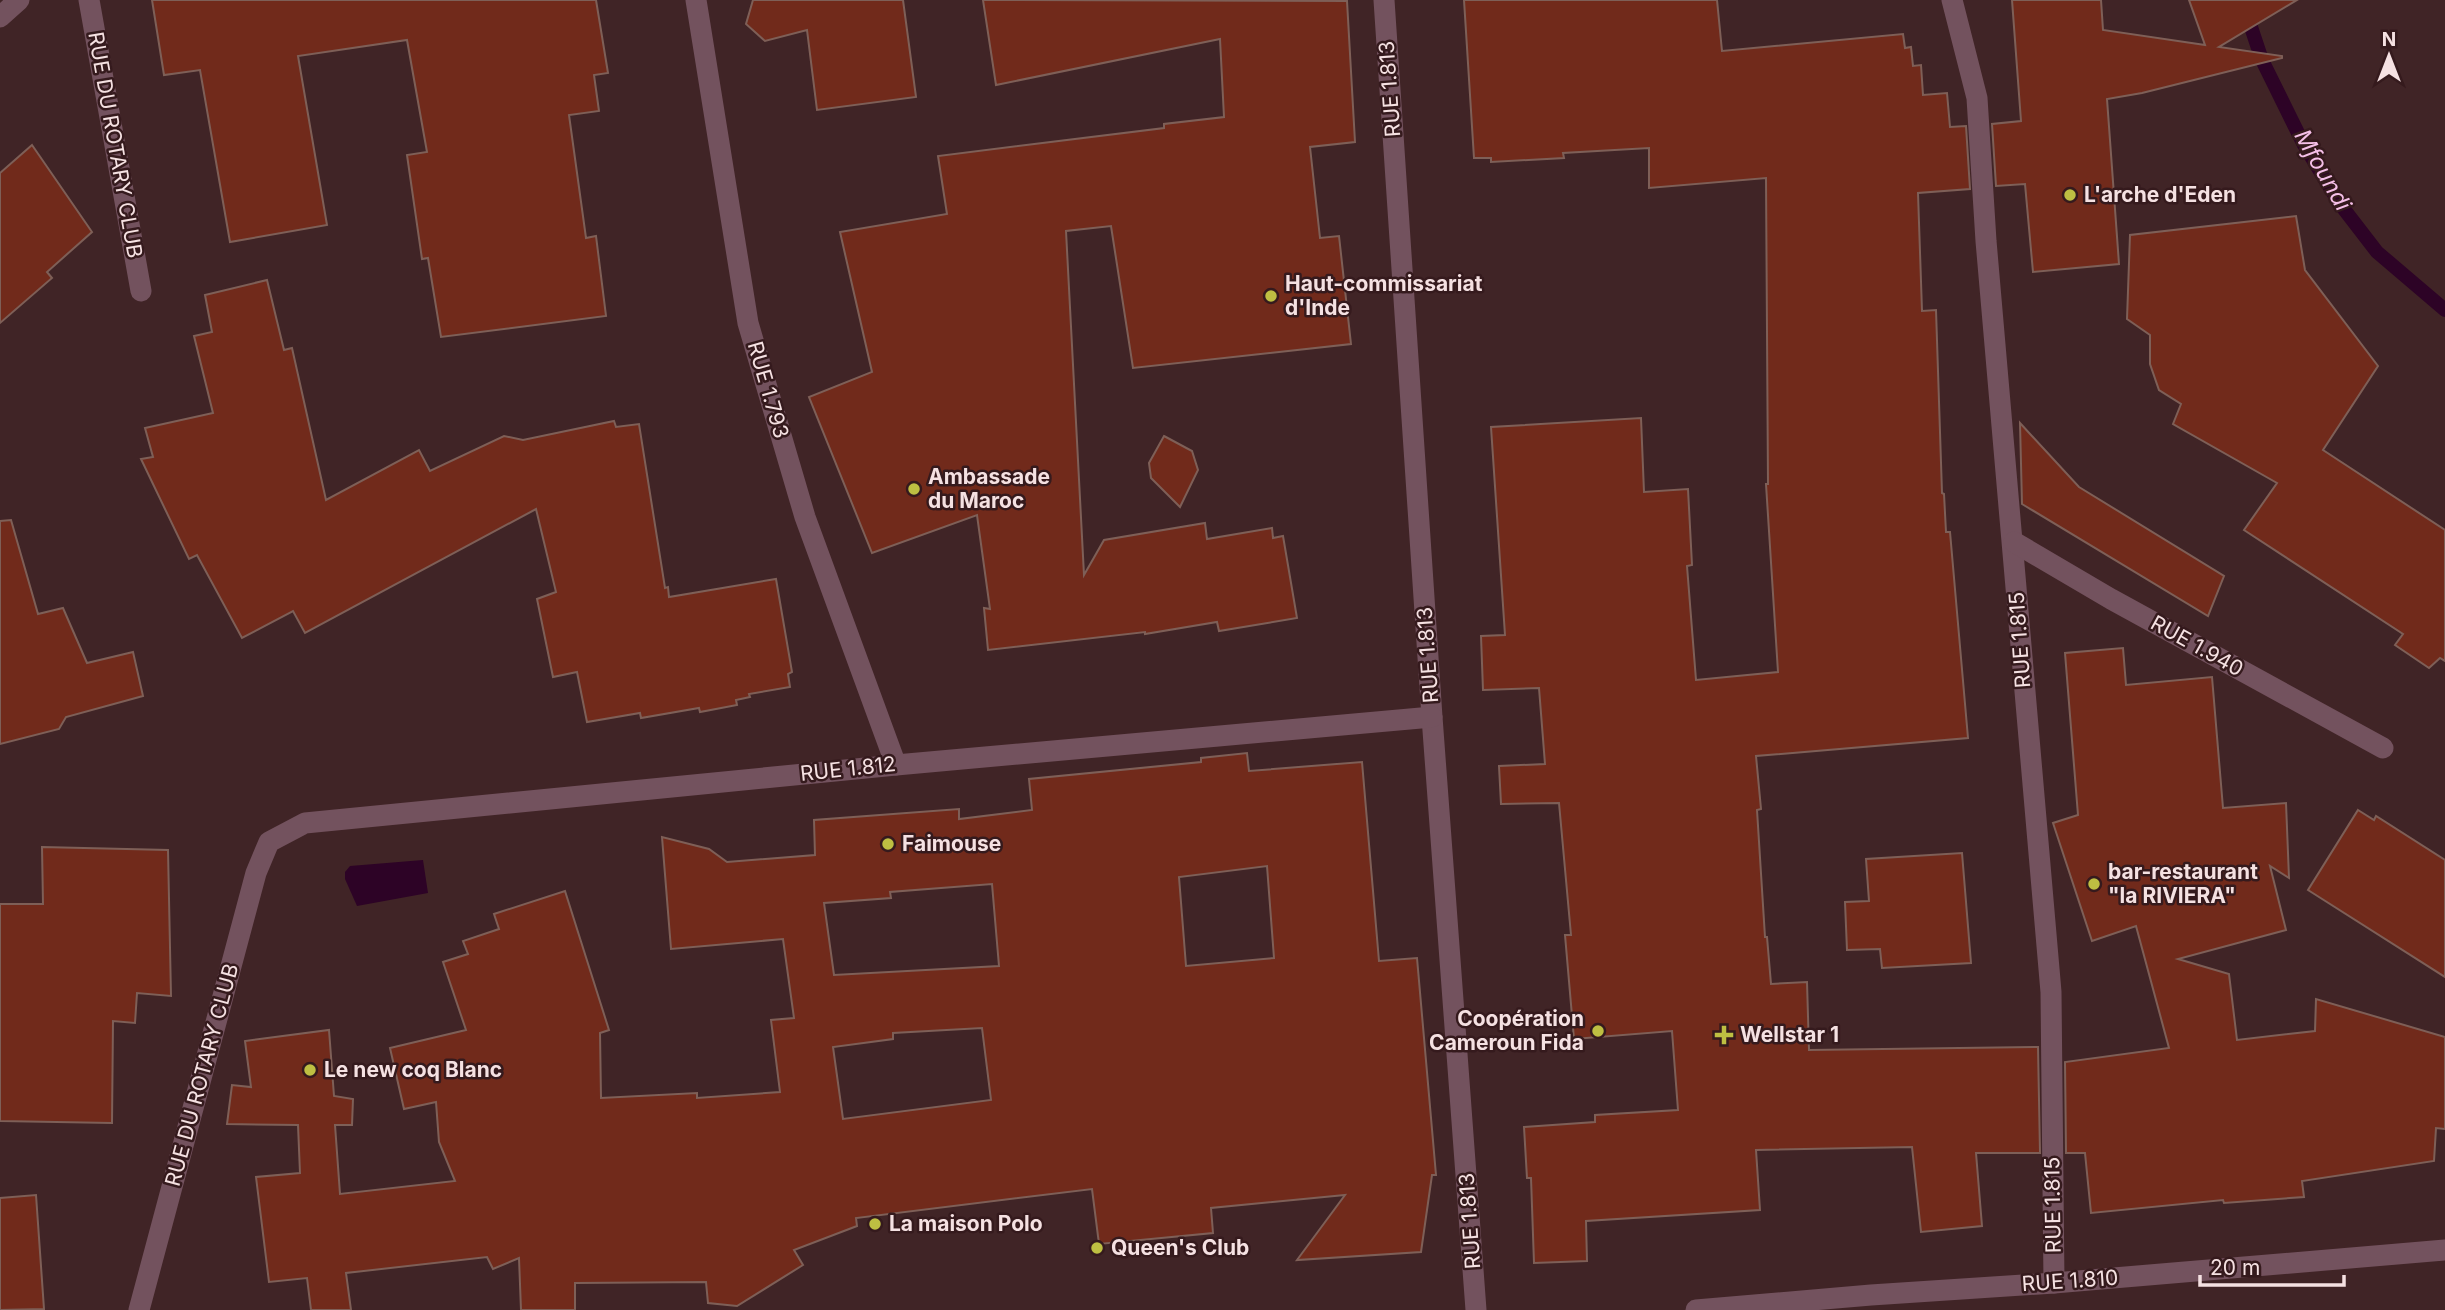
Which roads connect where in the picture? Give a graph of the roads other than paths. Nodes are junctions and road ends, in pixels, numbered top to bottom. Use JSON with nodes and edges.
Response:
{"nodes":[{"id":1,"x":19,"y":0,"type":"edge"},
{"id":2,"x":89,"y":0,"type":"edge"},
{"id":3,"x":696,"y":0,"type":"edge"},
{"id":4,"x":1384,"y":0,"type":"edge"},
{"id":5,"x":1952,"y":0,"type":"edge"},
{"id":6,"x":0,"y":17,"type":"edge"},
{"id":7,"x":141,"y":291,"type":"dead end"},
{"id":8,"x":2014,"y":542,"type":"junction"},
{"id":9,"x":1432,"y":717,"type":"junction"},
{"id":10,"x":2382,"y":748,"type":"dead end"},
{"id":11,"x":896,"y":765,"type":"junction"},
{"id":12,"x":269,"y":842,"type":"joint"},
{"id":13,"x":2445,"y":1250,"type":"edge"},
{"id":14,"x":2054,"y":1283,"type":"junction"},
{"id":15,"x":1872,"y":1303,"type":"edge"},
{"id":16,"x":139,"y":1310,"type":"edge"},
{"id":17,"x":1476,"y":1310,"type":"edge"},
{"id":18,"x":1696,"y":1310,"type":"edge"}],
"edges":[{"from":1,"to":6,"type":"street"},
{"from":2,"to":7,"type":"street","name":"RUE DU ROTARY CLUB"},
{"from":3,"to":11,"type":"street","name":"RUE 1.793"},
{"from":4,"to":9,"type":"street","name":"RUE 1.813"},
{"from":5,"to":8,"type":"street","name":"RUE 1.815"},
{"from":8,"to":10,"type":"street","name":"RUE 1.940"},
{"from":8,"to":14,"type":"street","name":"RUE 1.815"},
{"from":9,"to":11,"type":"street","name":"RUE 1.812"},
{"from":9,"to":17,"type":"street","name":"RUE 1.813"},
{"from":11,"to":12,"type":"street","name":"RUE 1.812"},
{"from":12,"to":16,"type":"street","name":"RUE DU ROTARY CLUB"},
{"from":13,"to":14,"type":"street","name":"RUE 1.810"},
{"from":14,"to":15,"type":"street","name":"RUE 1.810"},
{"from":15,"to":18,"type":"street","name":"RUE 1.810"}]}
